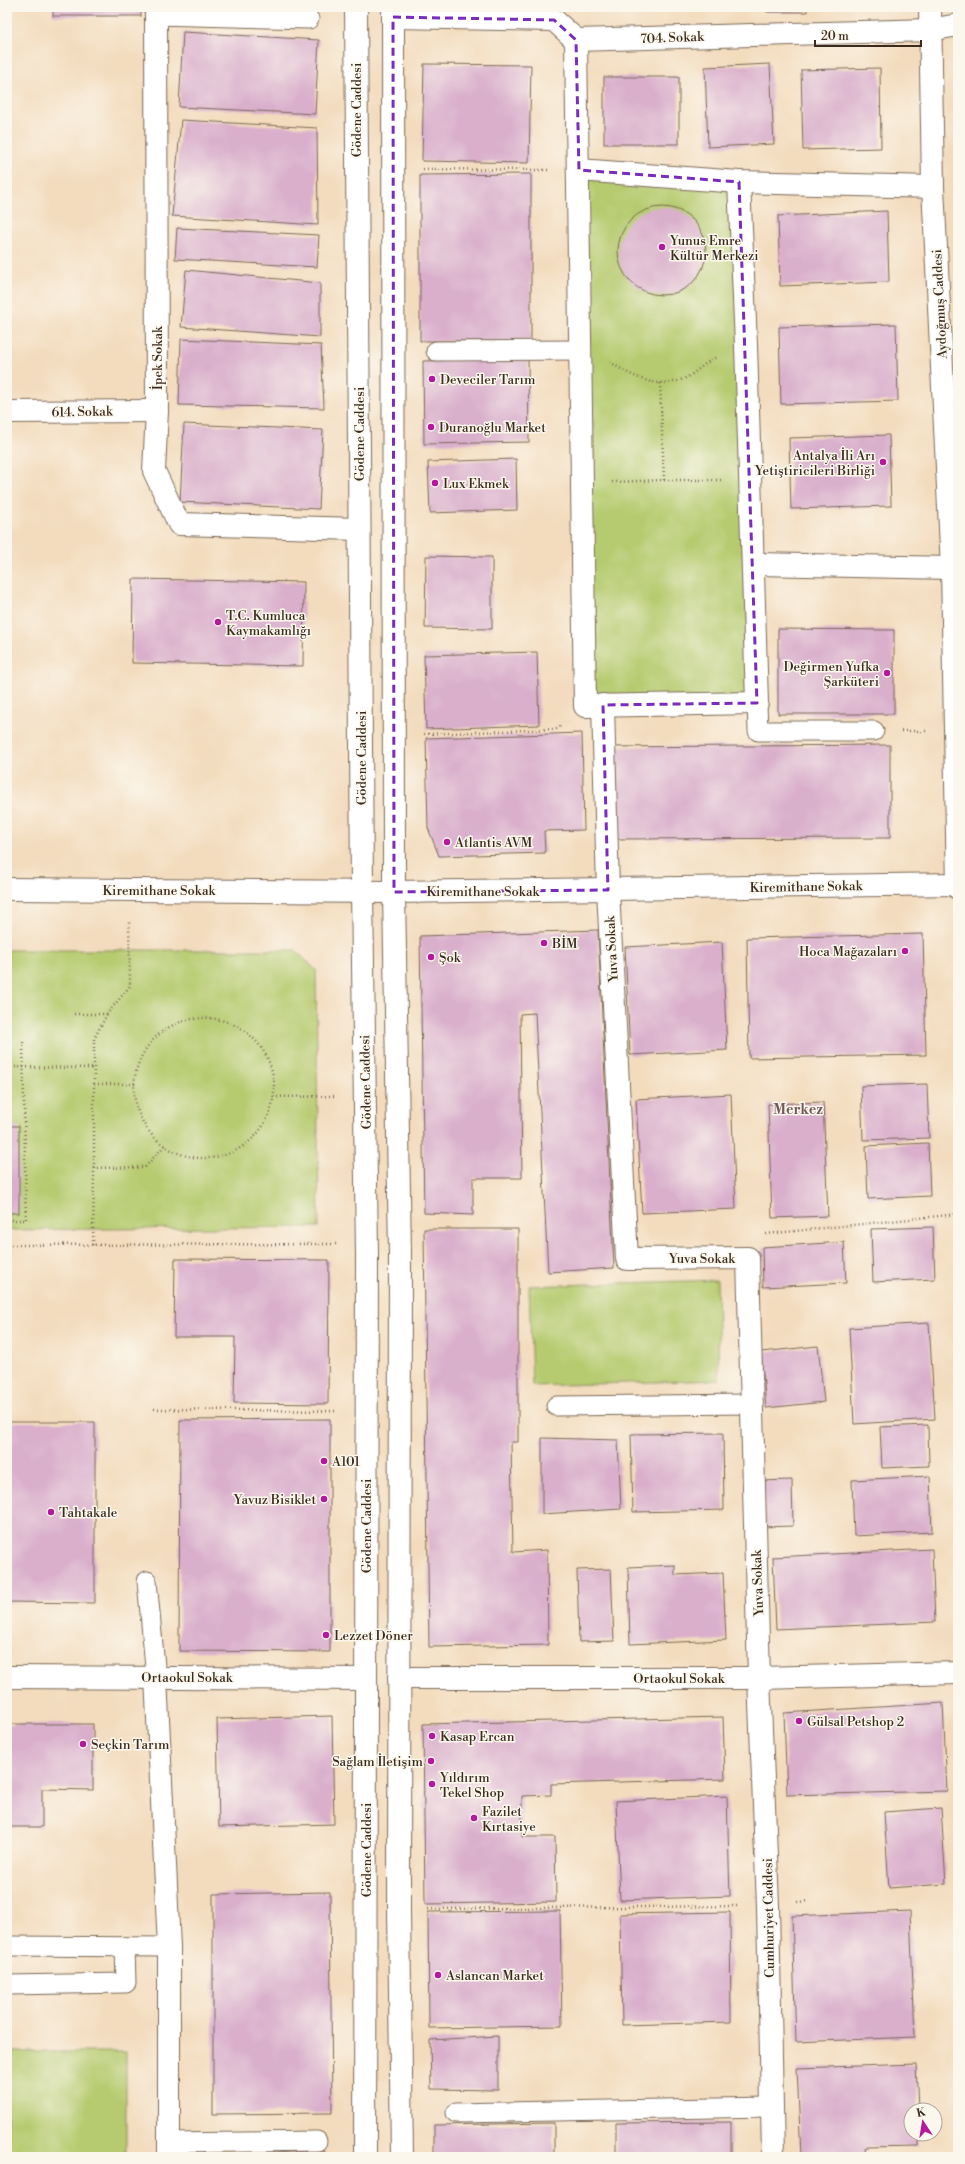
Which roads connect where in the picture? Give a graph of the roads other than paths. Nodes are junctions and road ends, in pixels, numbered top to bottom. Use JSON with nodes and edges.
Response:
{"nodes":[{"id":1,"x":356,"y":7,"type":"edge"},
{"id":2,"x":930,"y":7,"type":"edge"},
{"id":3,"x":156,"y":11,"type":"edge"},
{"id":4,"x":394,"y":12,"type":"edge"},
{"id":5,"x":309,"y":19,"type":"dead end"},
{"id":6,"x":958,"y":25,"type":"edge"},
{"id":7,"x":930,"y":30,"type":"junction"},
{"id":8,"x":576,"y":40,"type":"junction"},
{"id":9,"x":579,"y":170,"type":"junction"},
{"id":10,"x":739,"y":182,"type":"junction"},
{"id":11,"x":933,"y":187,"type":"junction"},
{"id":12,"x":580,"y":350,"type":"junction"},
{"id":13,"x":436,"y":351,"type":"dead end"},
{"id":14,"x":157,"y":411,"type":"junction"},
{"id":15,"x":7,"y":412,"type":"edge"},
{"id":16,"x":359,"y":530,"type":"junction"},
{"id":17,"x":753,"y":564,"type":"junction"},
{"id":18,"x":954,"y":577,"type":"edge"},
{"id":19,"x":756,"y":703,"type":"junction"},
{"id":20,"x":594,"y":706,"type":"junction"},
{"id":21,"x":874,"y":731,"type":"road end"},
{"id":22,"x":958,"y":885,"type":"edge"},
{"id":23,"x":7,"y":889,"type":"edge"},
{"id":24,"x":608,"y":890,"type":"junction"},
{"id":25,"x":362,"y":891,"type":"junction"},
{"id":26,"x":394,"y":892,"type":"junction"},
{"id":27,"x":751,"y":1404,"type":"junction"},
{"id":28,"x":556,"y":1406,"type":"dead end"},
{"id":29,"x":147,"y":1581,"type":"dead end"},
{"id":30,"x":958,"y":1673,"type":"edge"},
{"id":31,"x":7,"y":1677,"type":"edge"},
{"id":32,"x":156,"y":1677,"type":"junction"},
{"id":33,"x":399,"y":1678,"type":"junction"},
{"id":34,"x":759,"y":1678,"type":"junction"},
{"id":35,"x":366,"y":1679,"type":"junction"},
{"id":36,"x":7,"y":1946,"type":"edge"},
{"id":37,"x":124,"y":1947,"type":"junction"},
{"id":38,"x":169,"y":1947,"type":"junction"},
{"id":39,"x":7,"y":1985,"type":"edge"},
{"id":40,"x":771,"y":2107,"type":"junction"},
{"id":41,"x":456,"y":2113,"type":"dead end"},
{"id":42,"x":317,"y":2141,"type":"dead end"},
{"id":43,"x":169,"y":2150,"type":"edge"},
{"id":44,"x":365,"y":2157,"type":"edge"},
{"id":45,"x":402,"y":2157,"type":"edge"},
{"id":46,"x":773,"y":2157,"type":"edge"}],
"edges":[{"from":1,"to":16,"type":"street","name":"Gödene Caddesi"},
{"from":2,"to":7,"type":"street","name":"Aydoğmuş Caddesi"},
{"from":3,"to":5,"type":"lane"},
{"from":3,"to":14,"type":"street","name":"İpek Sokak"},
{"from":4,"to":8,"type":"street"},
{"from":4,"to":26,"type":"street"},
{"from":6,"to":7,"type":"street","name":"704. Sokak"},
{"from":7,"to":8,"type":"street","name":"704. Sokak"},
{"from":7,"to":11,"type":"street","name":"Aydoğmuş Caddesi"},
{"from":8,"to":9,"type":"street"},
{"from":9,"to":10,"type":"street"},
{"from":9,"to":12,"type":"street"},
{"from":10,"to":11,"type":"street"},
{"from":10,"to":17,"type":"street"},
{"from":11,"to":18,"type":"street","name":"Aydoğmuş Caddesi"},
{"from":12,"to":13,"type":"lane"},
{"from":12,"to":20,"type":"street"},
{"from":14,"to":15,"type":"street","name":"614. Sokak"},
{"from":14,"to":16,"type":"street","name":"İpek Sokak"},
{"from":16,"to":25,"type":"street","name":"Gödene Caddesi"},
{"from":17,"to":18,"type":"street"},
{"from":17,"to":19,"type":"street"},
{"from":18,"to":22,"type":"street","name":"Aydoğmuş Caddesi"},
{"from":19,"to":20,"type":"street"},
{"from":19,"to":21,"type":"lane"},
{"from":20,"to":24,"type":"street"},
{"from":22,"to":24,"type":"street","name":"Kiremithane Sokak"},
{"from":23,"to":25,"type":"street","name":"Kiremithane Sokak"},
{"from":24,"to":26,"type":"street","name":"Kiremithane Sokak"},
{"from":24,"to":27,"type":"street","name":"Yuva Sokak"},
{"from":25,"to":26,"type":"street","name":"Kiremithane Sokak"},
{"from":25,"to":35,"type":"street","name":"Gödene Caddesi"},
{"from":26,"to":33,"type":"street"},
{"from":27,"to":28,"type":"lane"},
{"from":27,"to":34,"type":"street","name":"Yuva Sokak"},
{"from":29,"to":32,"type":"lane"},
{"from":30,"to":34,"type":"street","name":"Ortaokul Sokak"},
{"from":31,"to":32,"type":"street","name":"Ortaokul Sokak"},
{"from":32,"to":35,"type":"street","name":"Ortaokul Sokak"},
{"from":32,"to":38,"type":"street"},
{"from":33,"to":34,"type":"street","name":"Ortaokul Sokak"},
{"from":33,"to":45,"type":"street"},
{"from":34,"to":40,"type":"street","name":"Cumhuriyet Caddesi"},
{"from":35,"to":44,"type":"street","name":"Gödene Caddesi"},
{"from":36,"to":37,"type":"lane"},
{"from":37,"to":38,"type":"lane"},
{"from":37,"to":39,"type":"lane"},
{"from":38,"to":43,"type":"street"},
{"from":40,"to":41,"type":"lane"},
{"from":40,"to":46,"type":"street","name":"Cumhuriyet Caddesi"},
{"from":42,"to":43,"type":"lane"}]}
